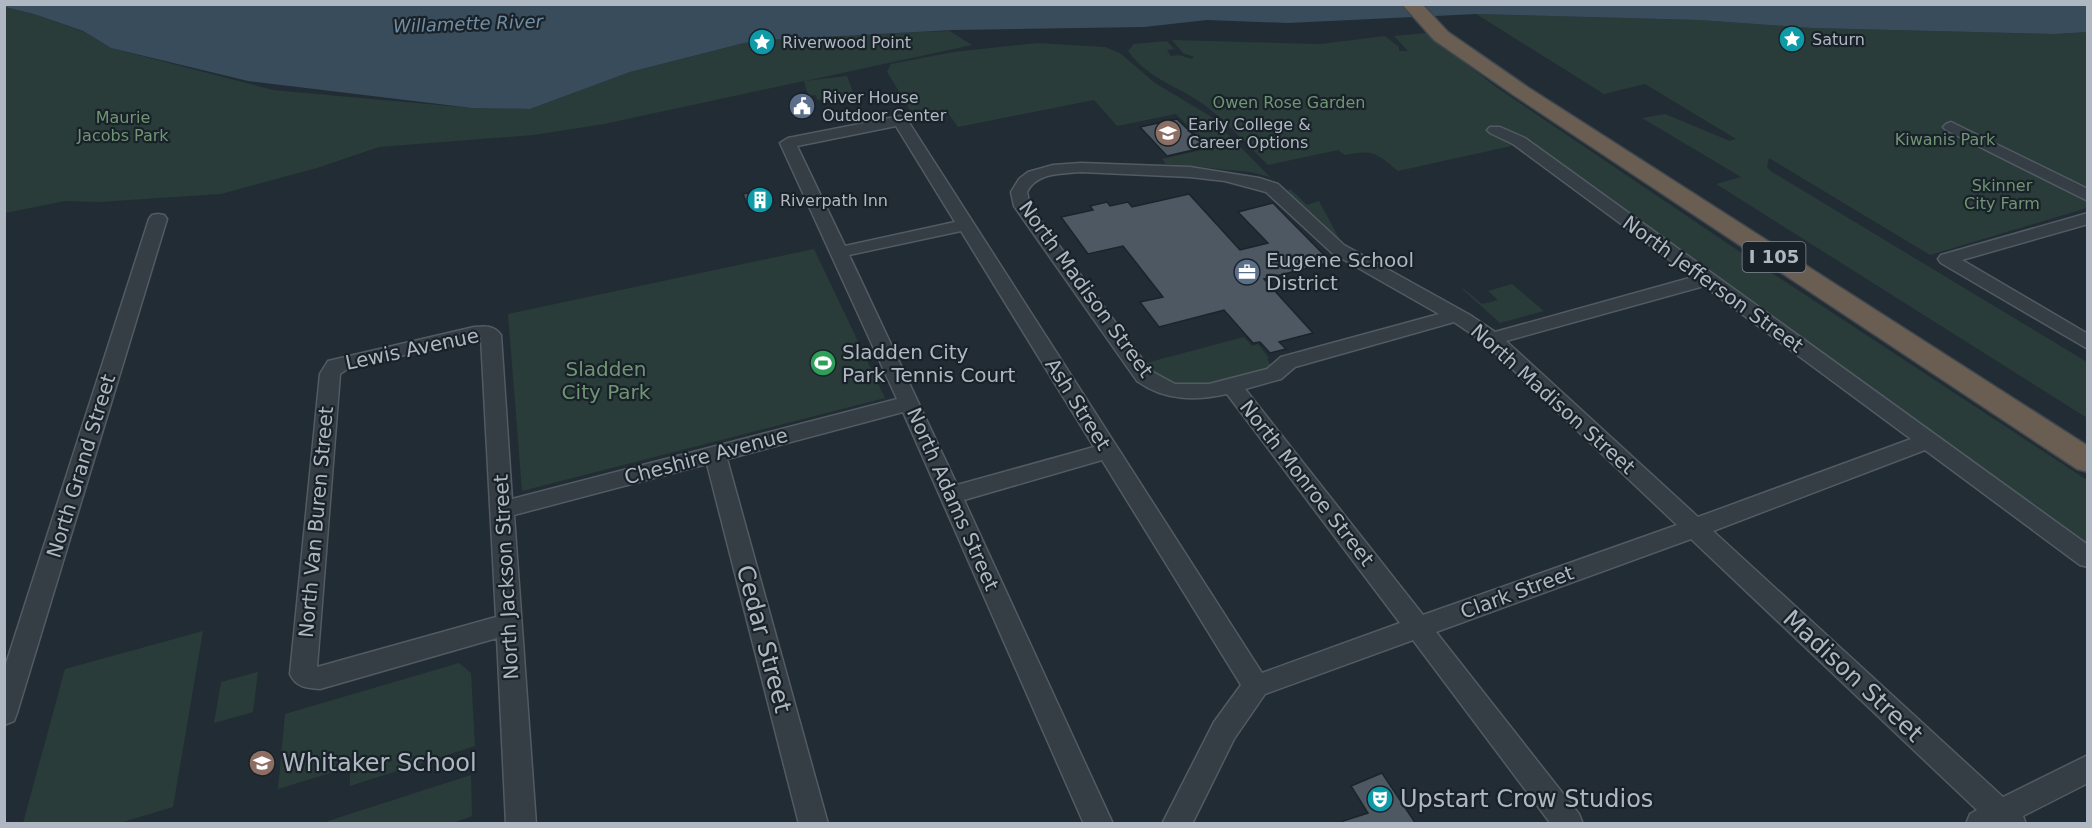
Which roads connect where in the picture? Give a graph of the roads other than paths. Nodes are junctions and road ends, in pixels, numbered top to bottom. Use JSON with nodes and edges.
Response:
{"nodes":[{"id":1,"x":1411,"y":4,"type":"edge"},
{"id":2,"x":1419,"y":4,"type":"edge"},
{"id":3,"x":1432,"y":4,"type":"edge"},
{"id":4,"x":1473,"y":51,"type":"junction"},
{"id":5,"x":900,"y":122,"type":"joint"},
{"id":6,"x":1951,"y":127,"type":"dead end"},
{"id":7,"x":1496,"y":130,"type":"dead end"},
{"id":8,"x":2088,"y":196,"type":"edge"},
{"id":9,"x":2088,"y":218,"type":"edge"},
{"id":10,"x":158,"y":219,"type":"dead end"},
{"id":11,"x":965,"y":225,"type":"junction"},
{"id":12,"x":840,"y":252,"type":"junction"},
{"id":13,"x":1707,"y":279,"type":"junction"},
{"id":14,"x":1456,"y":315,"type":"junction"},
{"id":15,"x":488,"y":333,"type":"joint"},
{"id":16,"x":1492,"y":339,"type":"junction"},
{"id":17,"x":2088,"y":344,"type":"edge"},
{"id":18,"x":335,"y":366,"type":"joint"},
{"id":19,"x":1232,"y":386,"type":"junction"},
{"id":20,"x":1174,"y":391,"type":"joint"},
{"id":21,"x":910,"y":403,"type":"junction"},
{"id":22,"x":2088,"y":438,"type":"edge"},
{"id":23,"x":1928,"y":441,"type":"junction"},
{"id":24,"x":1107,"y":451,"type":"junction"},
{"id":25,"x":715,"y":454,"type":"junction"},
{"id":26,"x":2088,"y":462,"type":"edge"},
{"id":27,"x":951,"y":495,"type":"junction"},
{"id":28,"x":502,"y":510,"type":"junction"},
{"id":29,"x":1695,"y":528,"type":"junction"},
{"id":30,"x":2088,"y":558,"type":"edge"},
{"id":31,"x":509,"y":624,"type":"junction"},
{"id":32,"x":1418,"y":627,"type":"junction"},
{"id":33,"x":1256,"y":686,"type":"junction"},
{"id":34,"x":4,"y":714,"type":"edge"},
{"id":35,"x":2088,"y":768,"type":"edge"},
{"id":36,"x":1998,"y":820,"type":"edge"},
{"id":37,"x":521,"y":824,"type":"edge"},
{"id":38,"x":813,"y":824,"type":"edge"},
{"id":39,"x":1099,"y":824,"type":"edge"},
{"id":40,"x":1176,"y":824,"type":"edge"},
{"id":41,"x":1569,"y":824,"type":"edge"}],
"edges":[{"from":1,"to":4,"type":"highway"},
{"from":2,"to":4,"type":"highway","number":"I 105"},
{"from":3,"to":4,"type":"highway","number":"I 105"},
{"from":4,"to":22,"type":"highway","number":"I 105"},
{"from":4,"to":26,"type":"highway","number":"I 105"},
{"from":5,"to":11,"type":"street","name":"Ash Street"},
{"from":5,"to":12,"type":"street","name":"North Adams Street"},
{"from":6,"to":8,"type":"street"},
{"from":7,"to":13,"type":"street","name":"North Jefferson Street"},
{"from":9,"to":17,"type":"street"},
{"from":10,"to":34,"type":"street","name":"North Grand Street"},
{"from":11,"to":12,"type":"street"},
{"from":11,"to":24,"type":"street","name":"Ash Street"},
{"from":12,"to":21,"type":"street","name":"North Adams Street"},
{"from":13,"to":16,"type":"street"},
{"from":13,"to":23,"type":"street","name":"North Jefferson Street"},
{"from":14,"to":16,"type":"street","name":"North Madison Street"},
{"from":14,"to":19,"type":"street"},
{"from":14,"to":20,"type":"street","name":"North Madison Street"},
{"from":15,"to":18,"type":"street","name":"Lewis Avenue"},
{"from":15,"to":28,"type":"street","name":"North Jackson Street"},
{"from":16,"to":29,"type":"street","name":"North Madison Street"},
{"from":18,"to":31,"type":"street","name":"North Van Buren Street"},
{"from":19,"to":20,"type":"street","name":"North Monroe Street"},
{"from":19,"to":32,"type":"street","name":"North Monroe Street"},
{"from":21,"to":25,"type":"street","name":"Cheshire Avenue"},
{"from":21,"to":27,"type":"street","name":"North Adams Street"},
{"from":23,"to":29,"type":"street","name":"Clark Street"},
{"from":23,"to":30,"type":"street","name":"North Jefferson Street"},
{"from":24,"to":27,"type":"street"},
{"from":24,"to":33,"type":"street","name":"Ash Street"},
{"from":25,"to":28,"type":"street","name":"Cheshire Avenue"},
{"from":25,"to":38,"type":"street","name":"Cedar Street"},
{"from":27,"to":39,"type":"street","name":"North Adams Street"},
{"from":28,"to":31,"type":"street","name":"North Jackson Street"},
{"from":29,"to":32,"type":"street","name":"Clark Street"},
{"from":29,"to":36,"type":"street","name":"Madison Street"},
{"from":31,"to":37,"type":"street","name":"North Jackson Street"},
{"from":32,"to":33,"type":"street","name":"Clark Street"},
{"from":32,"to":41,"type":"street","name":"North Monroe Street"},
{"from":33,"to":40,"type":"street"},
{"from":35,"to":36,"type":"street"}]}
